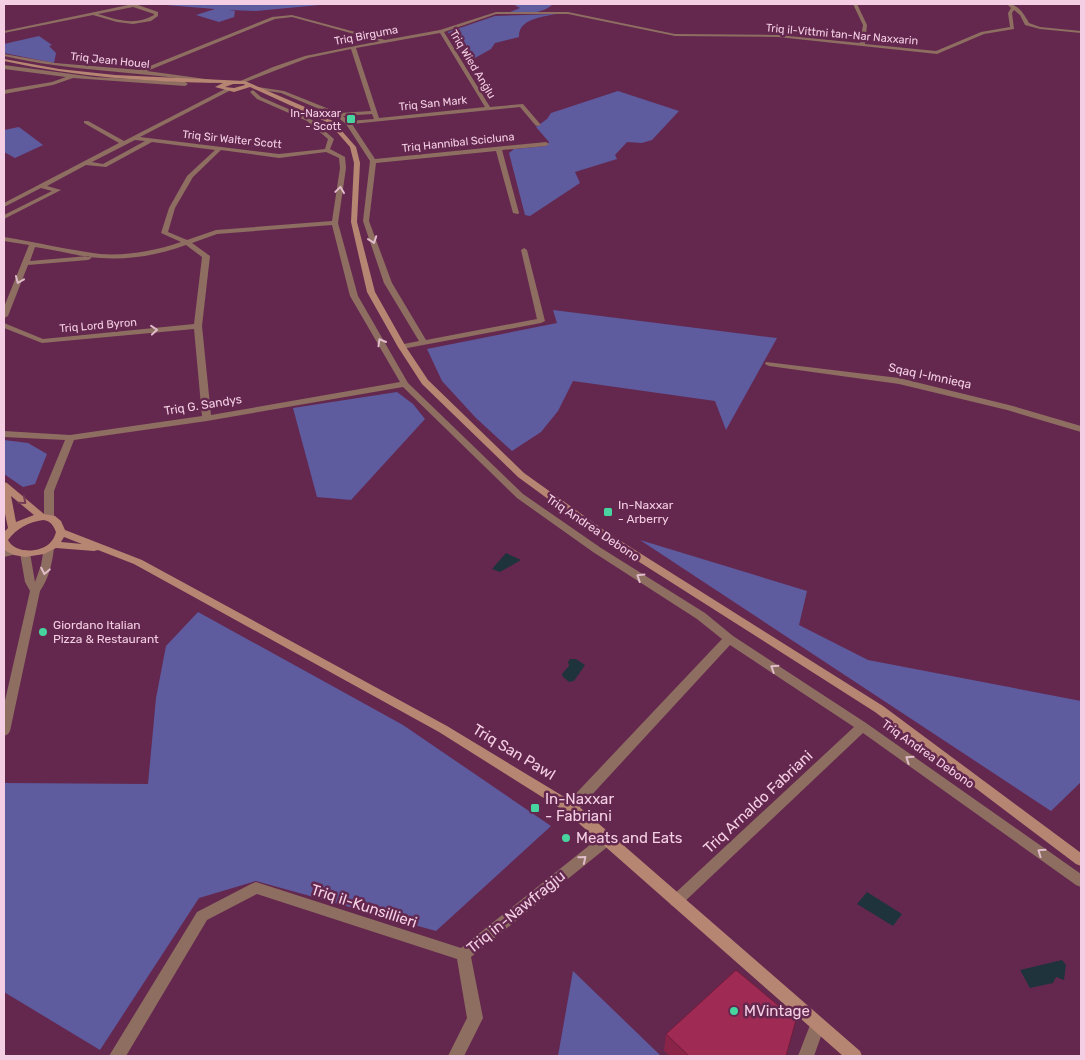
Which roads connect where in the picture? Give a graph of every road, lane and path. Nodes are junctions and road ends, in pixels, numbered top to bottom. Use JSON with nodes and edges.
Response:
{"nodes":[{"id":1,"x":136,"y":4,"type":"edge"},
{"id":2,"x":854,"y":4,"type":"edge"},
{"id":3,"x":1011,"y":5,"type":"edge"},
{"id":4,"x":496,"y":13,"type":"joint"},
{"id":5,"x":92,"y":14,"type":"junction"},
{"id":6,"x":442,"y":31,"type":"junction"},
{"id":7,"x":4,"y":32,"type":"edge"},
{"id":8,"x":1081,"y":32,"type":"edge"},
{"id":9,"x":386,"y":41,"type":"junction"},
{"id":10,"x":862,"y":45,"type":"junction"},
{"id":11,"x":353,"y":47,"type":"junction"},
{"id":12,"x":4,"y":55,"type":"edge"},
{"id":13,"x":4,"y":60,"type":"edge"},
{"id":14,"x":4,"y":66,"type":"edge"},
{"id":15,"x":138,"y":73,"type":"junction"},
{"id":16,"x":74,"y":76,"type":"junction"},
{"id":17,"x":185,"y":81,"type":"junction"},
{"id":18,"x":214,"y":82,"type":"junction"},
{"id":19,"x":233,"y":82,"type":"junction"},
{"id":20,"x":242,"y":82,"type":"junction"},
{"id":21,"x":199,"y":84,"type":"junction"},
{"id":22,"x":248,"y":86,"type":"junction"},
{"id":23,"x":224,"y":89,"type":"junction"},
{"id":24,"x":237,"y":90,"type":"junction"},
{"id":25,"x":256,"y":90,"type":"junction"},
{"id":26,"x":4,"y":92,"type":"edge"},
{"id":27,"x":488,"y":108,"type":"junction"},
{"id":28,"x":374,"y":112,"type":"junction"},
{"id":29,"x":338,"y":115,"type":"junction"},
{"id":30,"x":377,"y":119,"type":"junction"},
{"id":31,"x":86,"y":122,"type":"dead end"},
{"id":32,"x":348,"y":123,"type":"junction"},
{"id":33,"x":538,"y":124,"type":"dead end"},
{"id":34,"x":135,"y":138,"type":"junction"},
{"id":35,"x":151,"y":140,"type":"junction"},
{"id":36,"x":123,"y":144,"type":"junction"},
{"id":37,"x":546,"y":144,"type":"dead end"},
{"id":38,"x":498,"y":148,"type":"junction"},
{"id":39,"x":219,"y":149,"type":"junction"},
{"id":40,"x":327,"y":150,"type":"junction"},
{"id":41,"x":373,"y":161,"type":"junction"},
{"id":42,"x":85,"y":163,"type":"junction"},
{"id":43,"x":40,"y":186,"type":"junction"},
{"id":44,"x":4,"y":205,"type":"edge"},
{"id":45,"x":516,"y":213,"type":"dead end"},
{"id":46,"x":4,"y":218,"type":"edge"},
{"id":47,"x":335,"y":222,"type":"junction"},
{"id":48,"x":4,"y":239,"type":"edge"},
{"id":49,"x":188,"y":243,"type":"junction"},
{"id":50,"x":33,"y":244,"type":"junction"},
{"id":51,"x":524,"y":250,"type":"dead end"},
{"id":52,"x":102,"y":256,"type":"junction"},
{"id":53,"x":26,"y":263,"type":"junction"},
{"id":54,"x":4,"y":316,"type":"edge"},
{"id":55,"x":4,"y":325,"type":"edge"},
{"id":56,"x":198,"y":326,"type":"junction"},
{"id":57,"x":13,"y":329,"type":"junction"},
{"id":58,"x":4,"y":330,"type":"edge"},
{"id":59,"x":424,"y":343,"type":"junction"},
{"id":60,"x":402,"y":347,"type":"junction"},
{"id":61,"x":769,"y":364,"type":"dead end"},
{"id":62,"x":405,"y":384,"type":"junction"},
{"id":63,"x":207,"y":418,"type":"junction"},
{"id":64,"x":1081,"y":429,"type":"edge"},
{"id":65,"x":4,"y":434,"type":"edge"},
{"id":66,"x":70,"y":438,"type":"junction"},
{"id":67,"x":4,"y":485,"type":"edge"},
{"id":68,"x":46,"y":517,"type":"junction"},
{"id":69,"x":61,"y":532,"type":"junction"},
{"id":70,"x":6,"y":536,"type":"edge"},
{"id":71,"x":51,"y":547,"type":"junction"},
{"id":72,"x":107,"y":550,"type":"junction"},
{"id":73,"x":8,"y":553,"type":"edge"},
{"id":74,"x":25,"y":553,"type":"junction"},
{"id":75,"x":36,"y":591,"type":"junction"},
{"id":76,"x":728,"y":639,"type":"junction"},
{"id":77,"x":862,"y":726,"type":"junction"},
{"id":78,"x":4,"y":731,"type":"edge"},
{"id":79,"x":571,"y":808,"type":"junction"},
{"id":80,"x":1015,"y":810,"type":"junction"},
{"id":81,"x":606,"y":840,"type":"junction"},
{"id":82,"x":1081,"y":851,"type":"edge"},
{"id":83,"x":1081,"y":860,"type":"edge"},
{"id":84,"x":1081,"y":881,"type":"edge"},
{"id":85,"x":676,"y":901,"type":"junction"},
{"id":86,"x":463,"y":955,"type":"junction"},
{"id":87,"x":816,"y":1025,"type":"junction"},
{"id":88,"x":117,"y":1056,"type":"edge"},
{"id":89,"x":456,"y":1056,"type":"edge"},
{"id":90,"x":806,"y":1056,"type":"edge"},
{"id":91,"x":854,"y":1056,"type":"edge"}],
"edges":[{"from":1,"to":5,"type":"street"},
{"from":1,"to":5,"type":"street"},
{"from":2,"to":10,"type":"street"},
{"from":3,"to":8,"type":"street"},
{"from":3,"to":10,"type":"street","name":"Triq il-Vittmi tan-Nar Naxxarin"},
{"from":4,"to":6,"type":"street","name":"Triq Birguma"},
{"from":4,"to":10,"type":"street","name":"Triq il-Vittmi tan-Nar Naxxarin"},
{"from":5,"to":7,"type":"street"},
{"from":6,"to":9,"type":"street","name":"Triq Birguma"},
{"from":6,"to":27,"type":"street","name":"Triq Wied Anġlu"},
{"from":9,"to":11,"type":"street","name":"Triq Birguma"},
{"from":9,"to":15,"type":"street"},
{"from":11,"to":20,"type":"street","name":"Triq Birguma"},
{"from":11,"to":28,"type":"street"},
{"from":12,"to":15,"type":"street","name":"Triq Jean Houel"},
{"from":13,"to":17,"type":"main road","name":"Triq Jean Houel"},
{"from":14,"to":16,"type":"street","name":"Triq Jean Houel"},
{"from":15,"to":18,"type":"street","name":"Triq Jean Houel"},
{"from":16,"to":21,"type":"street","name":"Triq Jean Houel"},
{"from":16,"to":26,"type":"street"},
{"from":17,"to":18,"type":"main road","name":"Triq Jean Houel"},
{"from":17,"to":21,"type":"main road","name":"Triq Jean Houel"},
{"from":18,"to":19,"type":"main road","name":"Triq Jean Houel"},
{"from":19,"to":20,"type":"main road","name":"Triq Jean Houel"},
{"from":19,"to":23,"type":"main road"},
{"from":20,"to":22,"type":"main road","name":"Triq Andrea Debono"},
{"from":21,"to":23,"type":"main road","name":"Triq Jean Houel"},
{"from":22,"to":24,"type":"main road"},
{"from":22,"to":25,"type":"main road","name":"Triq Andrea Debono"},
{"from":23,"to":24,"type":"main road","name":"Triq Jean Houel"},
{"from":23,"to":34,"type":"street"},
{"from":24,"to":25,"type":"main road","name":"Triq Andrea Debono"},
{"from":25,"to":29,"type":"street","name":"Triq Andrea Debono"},
{"from":25,"to":40,"type":"street","name":"Triq Andrea Debono"},
{"from":25,"to":60,"type":"main road","name":"Triq Andrea Debono"},
{"from":27,"to":30,"type":"street","name":"Triq San Mark"},
{"from":27,"to":33,"type":"street","name":"Triq San Mark"},
{"from":28,"to":29,"type":"street"},
{"from":28,"to":30,"type":"street"},
{"from":29,"to":32,"type":"street","name":"Triq Andrea Debono"},
{"from":30,"to":32,"type":"street","name":"Triq San Mark"},
{"from":31,"to":36,"type":"street"},
{"from":32,"to":41,"type":"street","name":"Triq Andrea Debono"},
{"from":34,"to":35,"type":"street","name":"Triq Sir Walter Scott"},
{"from":34,"to":36,"type":"street"},
{"from":35,"to":39,"type":"street","name":"Triq Sir Walter Scott"},
{"from":35,"to":42,"type":"street"},
{"from":36,"to":42,"type":"street"},
{"from":37,"to":38,"type":"street","name":"Triq Hannibal Scicluna"},
{"from":38,"to":41,"type":"street","name":"Triq Hannibal Scicluna"},
{"from":38,"to":45,"type":"street"},
{"from":39,"to":40,"type":"street","name":"Triq Sir Walter Scott"},
{"from":39,"to":49,"type":"street"},
{"from":47,"to":40,"type":"street","name":"Triq Andrea Debono","one_way":true},
{"from":41,"to":59,"type":"street","one_way":true},
{"from":42,"to":43,"type":"street"},
{"from":43,"to":44,"type":"street"},
{"from":43,"to":46,"type":"street"},
{"from":47,"to":49,"type":"street"},
{"from":62,"to":47,"type":"street","name":"Triq Andrea Debono","one_way":true},
{"from":48,"to":50,"type":"street"},
{"from":49,"to":52,"type":"street"},
{"from":49,"to":56,"type":"street"},
{"from":50,"to":52,"type":"street"},
{"from":50,"to":53,"type":"street"},
{"from":51,"to":59,"type":"street"},
{"from":52,"to":53,"type":"street"},
{"from":53,"to":54,"type":"street","one_way":true},
{"from":55,"to":57,"type":"street","name":"Triq Lord Byron"},
{"from":57,"to":56,"type":"street","name":"Triq Lord Byron","one_way":true},
{"from":56,"to":63,"type":"street"},
{"from":57,"to":58,"type":"street"},
{"from":59,"to":60,"type":"street"},
{"from":60,"to":80,"type":"main road","name":"Triq Andrea Debono"},
{"from":61,"to":64,"type":"street","name":"Sqaq l-Imnieqa"},
{"from":62,"to":63,"type":"street","name":"Triq G. Sandys"},
{"from":76,"to":62,"type":"street","name":"Triq Andrea Debono","one_way":true},
{"from":63,"to":66,"type":"street","name":"Triq G. Sandys"},
{"from":65,"to":66,"type":"street","name":"Triq G. Sandys"},
{"from":66,"to":68,"type":"street"},
{"from":67,"to":68,"type":"main road","name":"Triq San Pawl","one_way":true},
{"from":67,"to":70,"type":"main road","name":"Triq San Pawl"},
{"from":68,"to":69,"type":"main road","name":"Triq San Pawl"},
{"from":68,"to":70,"type":"main road"},
{"from":69,"to":71,"type":"main road"},
{"from":69,"to":72,"type":"main road","name":"Triq San Pawl"},
{"from":70,"to":73,"type":"main road","name":"Triq San Pawl"},
{"from":71,"to":72,"type":"main road","name":"Triq San Pawl"},
{"from":71,"to":74,"type":"main road","name":"Triq San Pawl"},
{"from":71,"to":75,"type":"street","one_way":true},
{"from":72,"to":79,"type":"main road","name":"Triq San Pawl"},
{"from":73,"to":74,"type":"main road","name":"Triq San Pawl"},
{"from":74,"to":75,"type":"street"},
{"from":75,"to":78,"type":"street"},
{"from":77,"to":76,"type":"street","name":"Triq Andrea Debono","one_way":true},
{"from":76,"to":79,"type":"street"},
{"from":84,"to":77,"type":"street","name":"Triq Andrea Debono","one_way":true},
{"from":77,"to":85,"type":"street","name":"Triq Arnaldo Fabriani"},
{"from":79,"to":81,"type":"main road","name":"Triq San Pawl"},
{"from":80,"to":82,"type":"main road","name":"Triq Andrea Debono"},
{"from":80,"to":83,"type":"main road","name":"Triq Andrea Debono"},
{"from":81,"to":85,"type":"main road","name":"Triq San Pawl"},
{"from":86,"to":81,"type":"street","name":"Triq in-Nawfraġju","one_way":true},
{"from":85,"to":87,"type":"main road","name":"Triq San Pawl"},
{"from":86,"to":88,"type":"street","name":"Triq il-Kunsillieri"},
{"from":86,"to":89,"type":"street","name":"Triq in-Nawfraġju"},
{"from":87,"to":90,"type":"street"},
{"from":87,"to":91,"type":"main road","name":"Triq San Pawl"}]}
